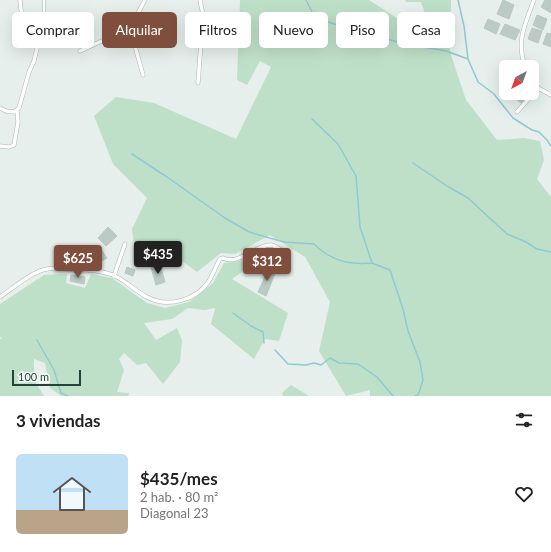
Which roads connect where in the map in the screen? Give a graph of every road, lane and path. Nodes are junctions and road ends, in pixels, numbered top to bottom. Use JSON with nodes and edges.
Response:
{"nodes":[{"id":1,"x":20,"y":0,"type":"edge"},
{"id":2,"x":44,"y":0,"type":"edge"},
{"id":3,"x":145,"y":0,"type":"edge"},
{"id":4,"x":200,"y":0,"type":"edge"},
{"id":5,"x":534,"y":0,"type":"edge"},
{"id":6,"x":22,"y":12,"type":"edge"},
{"id":7,"x":44,"y":12,"type":"edge"},
{"id":8,"x":139,"y":12,"type":"edge"},
{"id":9,"x":102,"y":41,"type":"edge"},
{"id":10,"x":37,"y":48,"type":"edge"},
{"id":11,"x":136,"y":48,"type":"edge"},
{"id":12,"x":80,"y":52,"type":"dead end"},
{"id":13,"x":523,"y":60,"type":"edge"},
{"id":14,"x":143,"y":75,"type":"dead end"},
{"id":15,"x":198,"y":84,"type":"dead end"},
{"id":16,"x":539,"y":89,"type":"edge"},
{"id":17,"x":551,"y":95,"type":"edge"},
{"id":18,"x":528,"y":100,"type":"edge"},
{"id":19,"x":0,"y":108,"type":"edge"},
{"id":20,"x":17,"y":110,"type":"junction"},
{"id":21,"x":517,"y":112,"type":"dead end"},
{"id":22,"x":0,"y":146,"type":"edge"},
{"id":23,"x":125,"y":244,"type":"dead end"},
{"id":24,"x":285,"y":252,"type":"dead end"},
{"id":25,"x":114,"y":276,"type":"junction"},
{"id":26,"x":0,"y":297,"type":"edge"}],
"edges":[{"from":1,"to":6,"type":"street"},
{"from":2,"to":7,"type":"lane"},
{"from":3,"to":8,"type":"street"},
{"from":4,"to":15,"type":"street"},
{"from":5,"to":13,"type":"street"},
{"from":9,"to":12,"type":"street"},
{"from":10,"to":20,"type":"street"},
{"from":11,"to":14,"type":"street"},
{"from":16,"to":17,"type":"street"},
{"from":18,"to":21,"type":"street"},
{"from":19,"to":20,"type":"street"},
{"from":20,"to":22,"type":"street"},
{"from":23,"to":25,"type":"street"},
{"from":24,"to":25,"type":"street"},
{"from":25,"to":26,"type":"street"}]}
